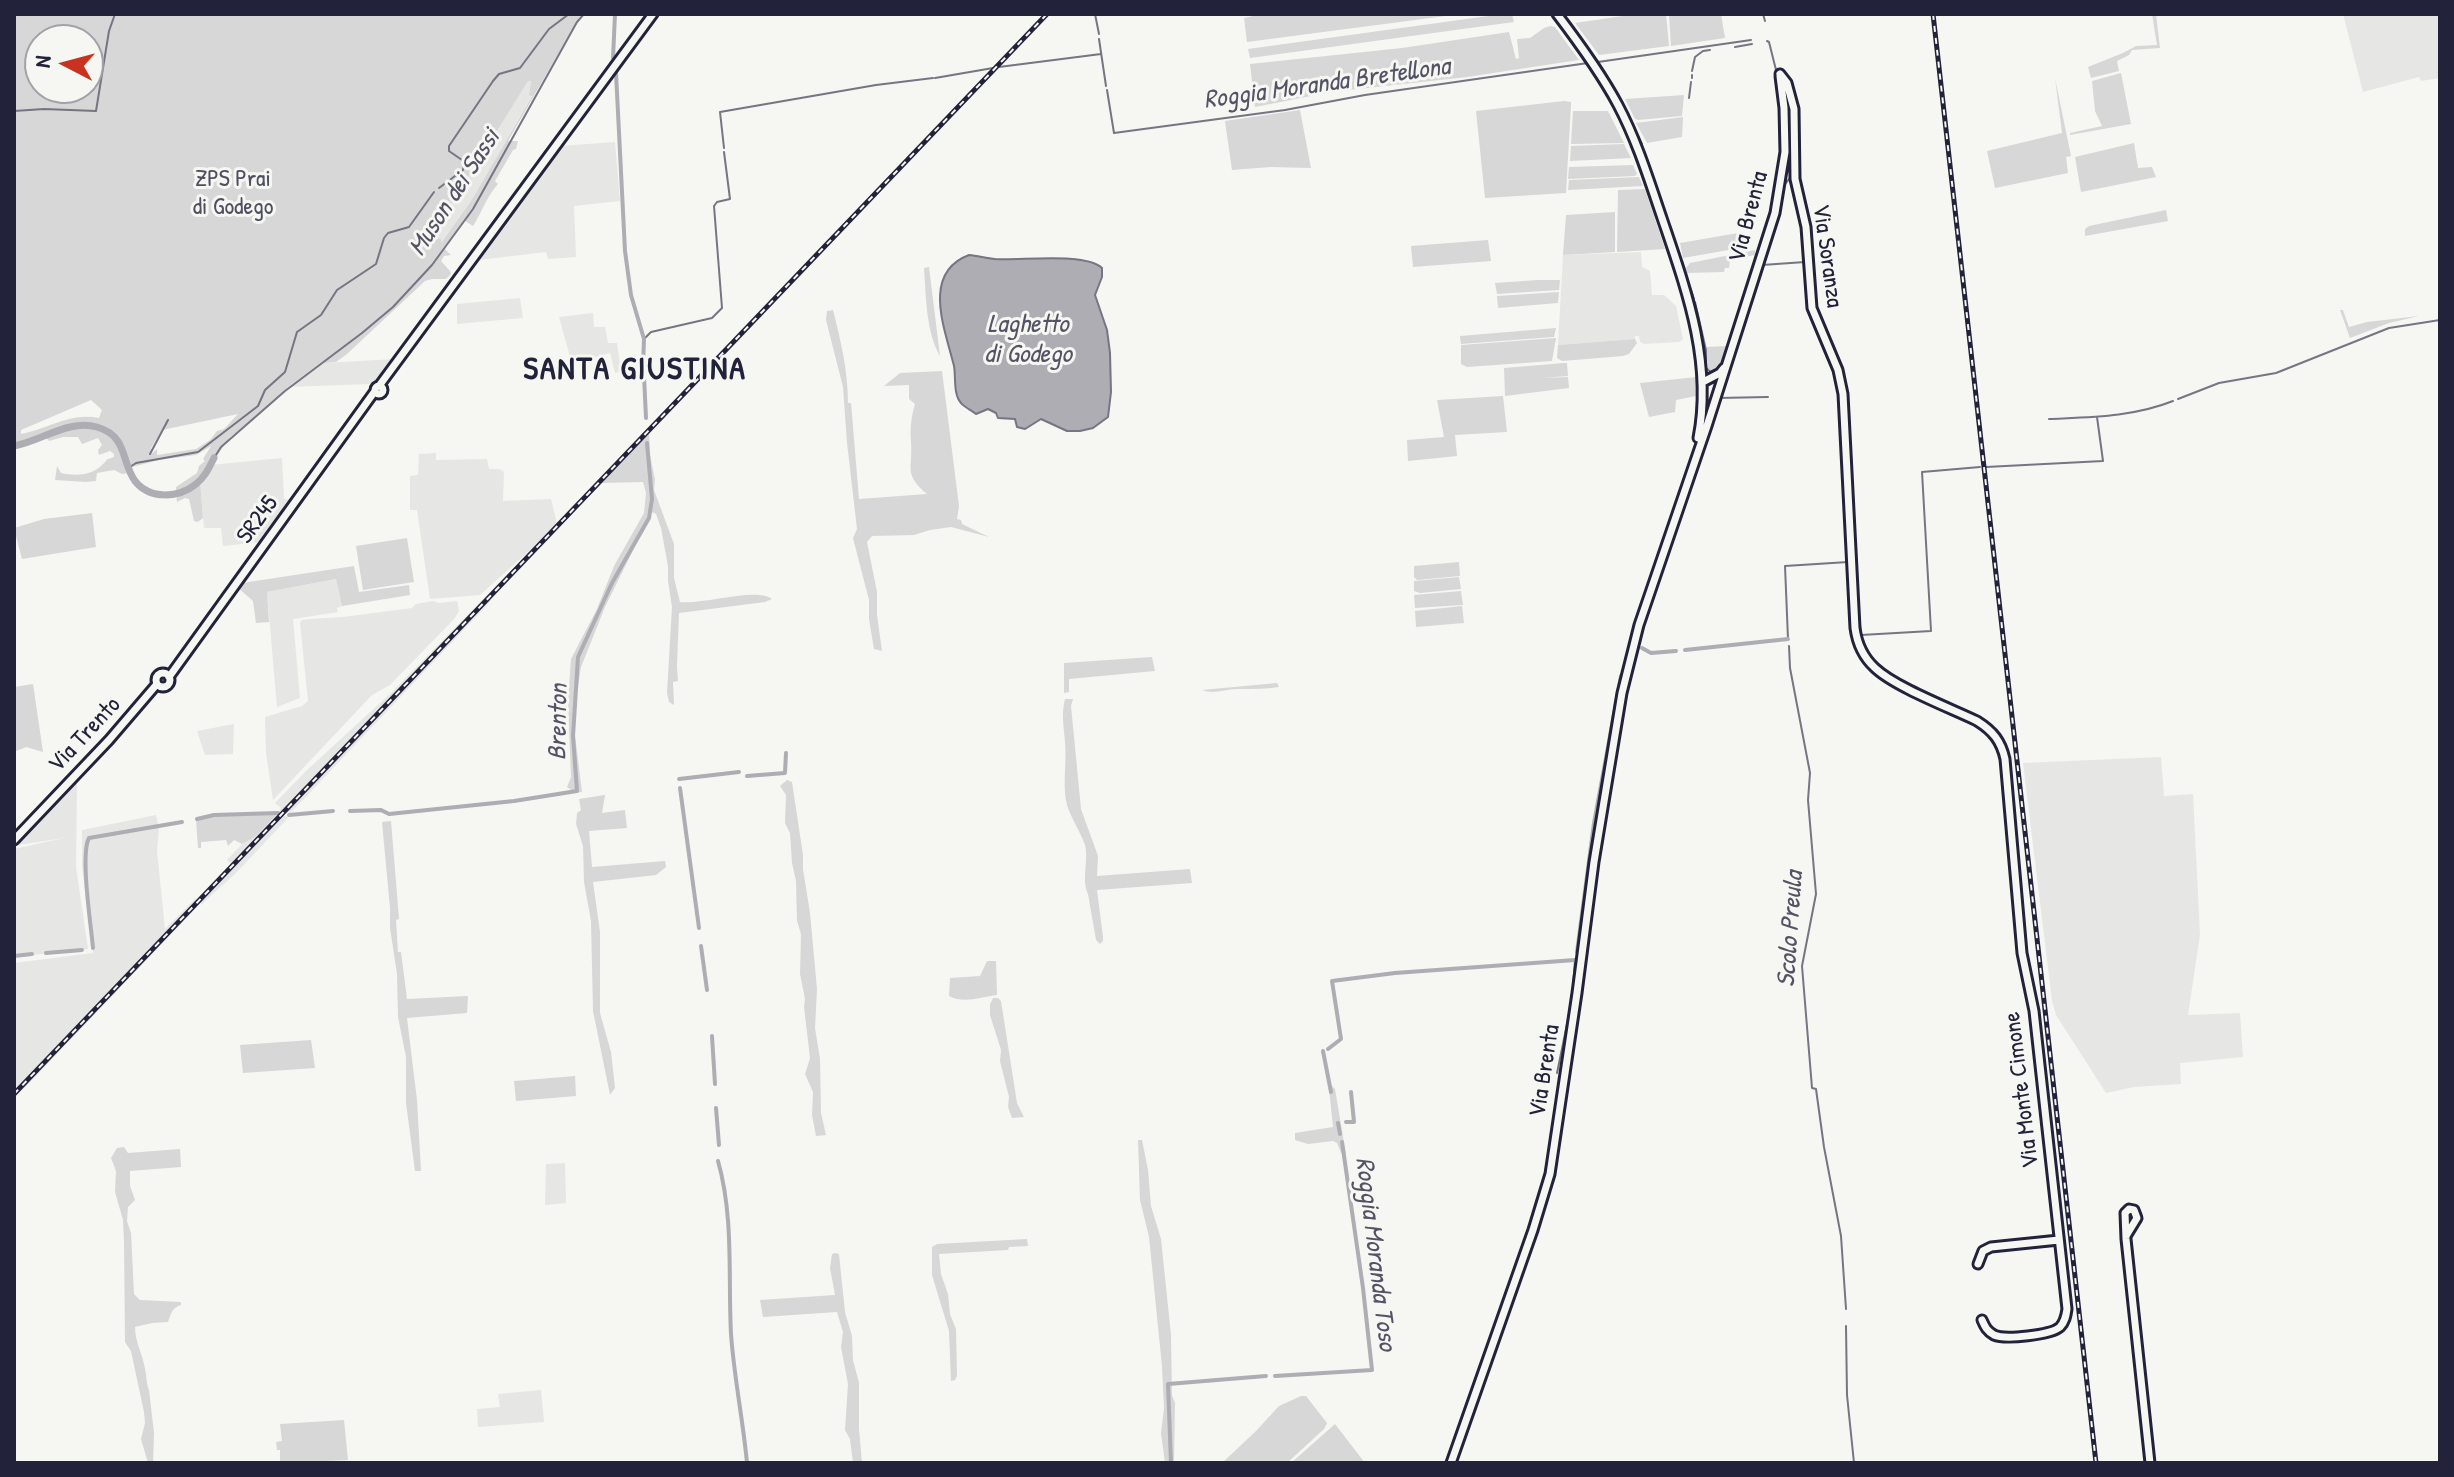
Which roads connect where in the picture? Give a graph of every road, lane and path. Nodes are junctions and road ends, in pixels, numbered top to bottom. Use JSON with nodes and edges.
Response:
{"nodes":[{"id":1,"x":653,"y":14,"type":"edge"},
{"id":2,"x":1557,"y":14,"type":"edge"},
{"id":3,"x":1780,"y":74,"type":"joint"},
{"id":4,"x":1701,"y":360,"type":"junction"},
{"id":5,"x":1718,"y":379,"type":"junction"},
{"id":6,"x":1703,"y":382,"type":"junction"},
{"id":7,"x":1690,"y":471,"type":"junction"},
{"id":8,"x":1649,"y":600,"type":"junction"},
{"id":9,"x":1632,"y":658,"type":"junction"},
{"id":10,"x":158,"y":685,"type":"joint"},
{"id":11,"x":1616,"y":732,"type":"junction"},
{"id":12,"x":2005,"y":759,"type":"joint"},
{"id":13,"x":14,"y":840,"type":"edge"},
{"id":14,"x":2130,"y":1221,"type":"dead end"},
{"id":15,"x":2059,"y":1240,"type":"junction"},
{"id":16,"x":1978,"y":1264,"type":"dead end"},
{"id":17,"x":1982,"y":1320,"type":"dead end"},
{"id":18,"x":1451,"y":1463,"type":"edge"},
{"id":19,"x":2150,"y":1463,"type":"edge"}],
"edges":[{"from":1,"to":10,"type":"main road","name":"SR245","number":"SR245"},
{"from":2,"to":4,"type":"main road"},
{"from":3,"to":5,"type":"main road","name":"Via Brenta"},
{"from":3,"to":12,"type":"main road","name":"Via Soranza"},
{"from":4,"to":5,"type":"main road"},
{"from":4,"to":6,"type":"main road"},
{"from":5,"to":6,"type":"main road"},
{"from":5,"to":7,"type":"main road","name":"Via Brenta"},
{"from":6,"to":7,"type":"main road"},
{"from":7,"to":8,"type":"main road","name":"Via Brenta"},
{"from":8,"to":9,"type":"main road","name":"Via Brenta"},
{"from":8,"to":9,"type":"main road","name":"Via Brenta"},
{"from":9,"to":11,"type":"main road","name":"Via Brenta"},
{"from":9,"to":11,"type":"main road","name":"Via Brenta"},
{"from":10,"to":13,"type":"main road","name":"Via Trento","number":"SR245"},
{"from":11,"to":18,"type":"main road","name":"Via Brenta"},
{"from":12,"to":15,"type":"main road","name":"Via Monte Cimone"},
{"from":14,"to":19,"type":"main road"},
{"from":15,"to":16,"type":"main road"},
{"from":15,"to":17,"type":"main road","name":"Via Monte Cimone"}]}
